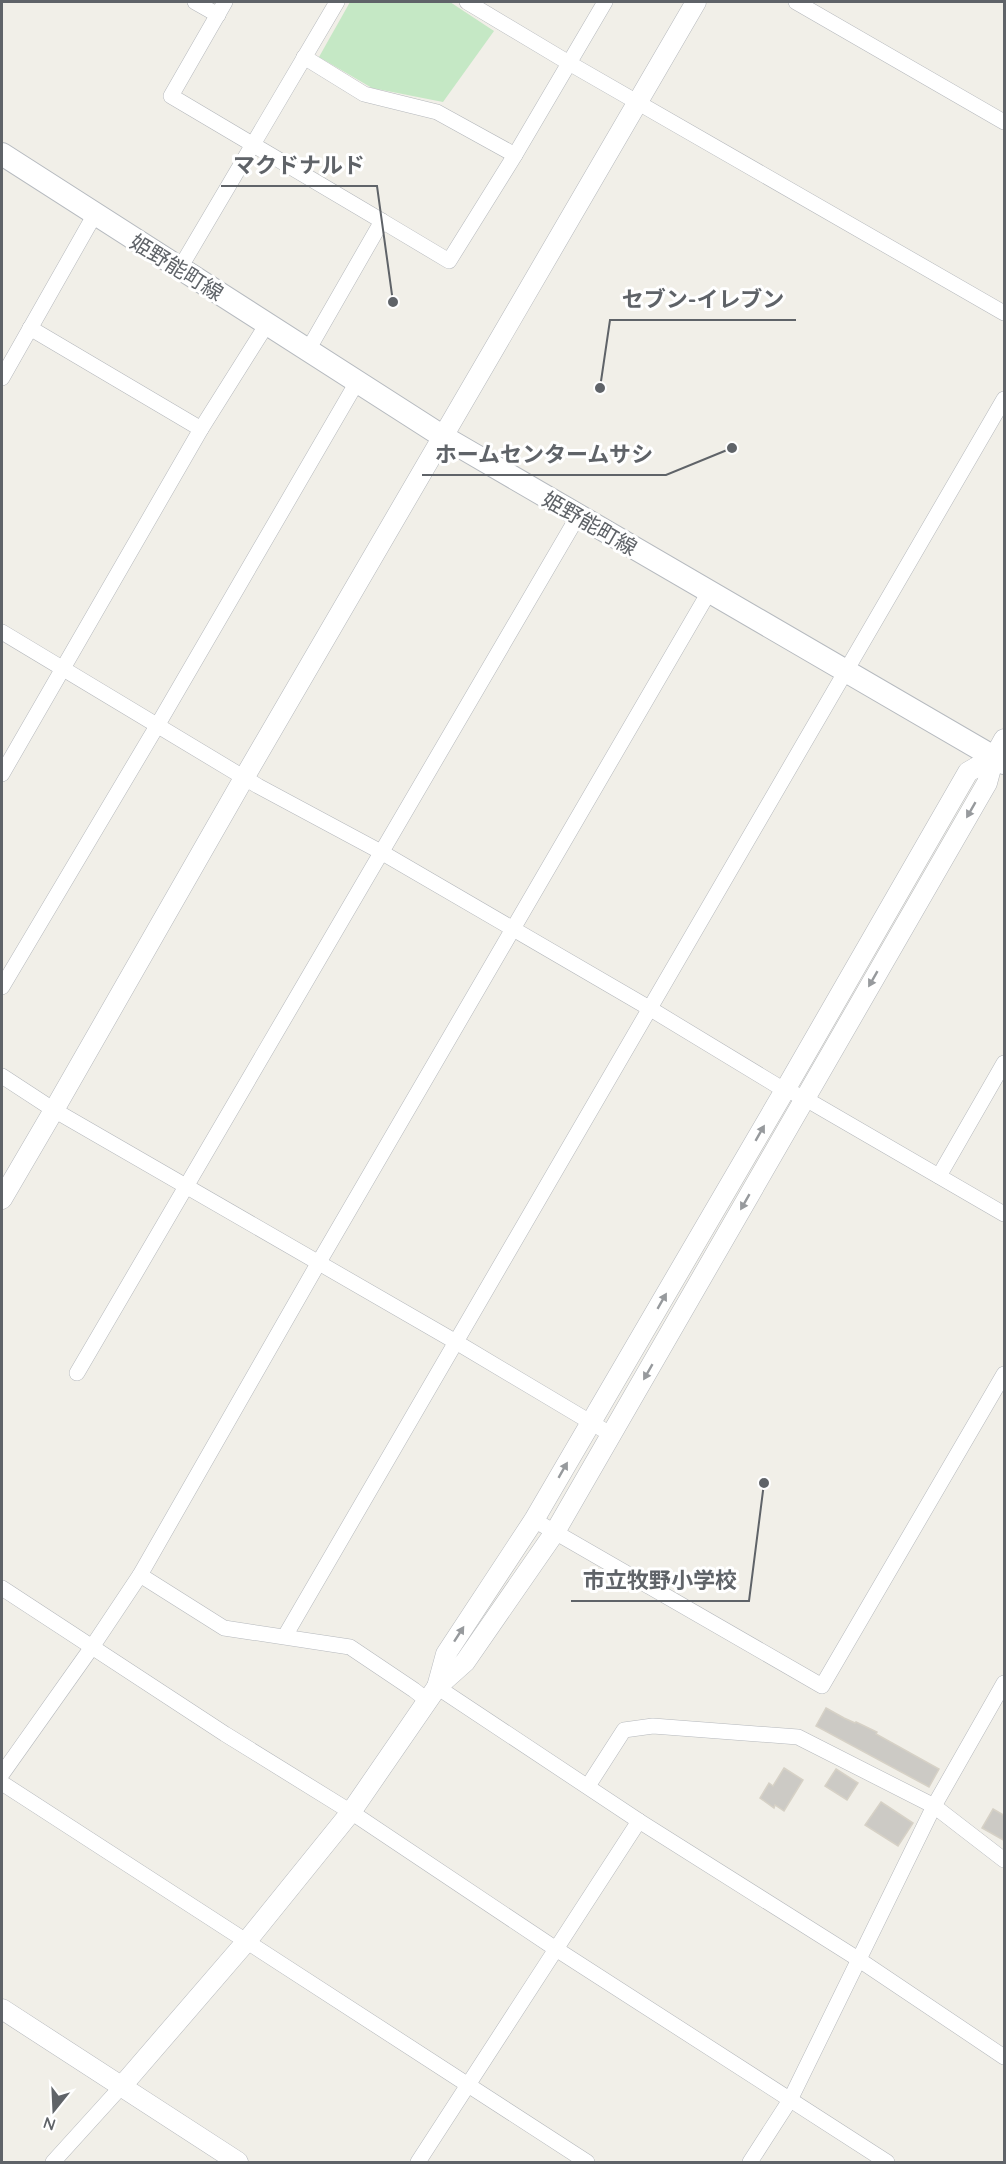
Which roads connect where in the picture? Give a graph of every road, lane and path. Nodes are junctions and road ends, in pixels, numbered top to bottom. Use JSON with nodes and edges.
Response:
{"nodes":[{"id":1,"x":195,"y":2,"type":"edge"},
{"id":2,"x":337,"y":2,"type":"edge"},
{"id":3,"x":466,"y":2,"type":"edge"},
{"id":4,"x":605,"y":2,"type":"edge"},
{"id":5,"x":696,"y":2,"type":"edge"},
{"id":6,"x":796,"y":2,"type":"edge"},
{"id":7,"x":222,"y":8,"type":"edge"},
{"id":8,"x":304,"y":57,"type":"junction"},
{"id":9,"x":569,"y":63,"type":"junction"},
{"id":10,"x":638,"y":101,"type":"junction"},
{"id":11,"x":1005,"y":122,"type":"edge"},
{"id":12,"x":253,"y":144,"type":"junction"},
{"id":13,"x":2,"y":154,"type":"edge"},
{"id":14,"x":515,"y":155,"type":"junction"},
{"id":15,"x":95,"y":214,"type":"junction"},
{"id":16,"x":382,"y":221,"type":"junction"},
{"id":17,"x":180,"y":268,"type":"junction"},
{"id":18,"x":1005,"y":313,"type":"edge"},
{"id":19,"x":267,"y":324,"type":"junction"},
{"id":20,"x":30,"y":328,"type":"junction"},
{"id":21,"x":308,"y":350,"type":"junction"},
{"id":22,"x":2,"y":378,"type":"edge"},
{"id":23,"x":357,"y":382,"type":"junction"},
{"id":24,"x":1005,"y":399,"type":"edge"},
{"id":25,"x":201,"y":429,"type":"junction"},
{"id":26,"x":442,"y":436,"type":"junction"},
{"id":27,"x":578,"y":516,"type":"junction"},
{"id":28,"x":709,"y":592,"type":"junction"},
{"id":29,"x":2,"y":632,"type":"edge"},
{"id":30,"x":63,"y":669,"type":"junction"},
{"id":31,"x":845,"y":670,"type":"junction"},
{"id":32,"x":157,"y":726,"type":"junction"},
{"id":33,"x":1001,"y":753,"type":"edge"},
{"id":34,"x":2,"y":774,"type":"edge"},
{"id":35,"x":243,"y":778,"type":"junction"},
{"id":36,"x":381,"y":852,"type":"junction"},
{"id":37,"x":513,"y":930,"type":"junction"},
{"id":38,"x":2,"y":987,"type":"edge"},
{"id":39,"x":650,"y":1008,"type":"junction"},
{"id":40,"x":1005,"y":1063,"type":"edge"},
{"id":41,"x":2,"y":1076,"type":"edge"},
{"id":42,"x":785,"y":1090,"type":"junction"},
{"id":43,"x":804,"y":1098,"type":"junction"},
{"id":44,"x":54,"y":1110,"type":"junction"},
{"id":45,"x":939,"y":1176,"type":"junction"},
{"id":46,"x":185,"y":1186,"type":"junction"},
{"id":47,"x":2,"y":1198,"type":"edge"},
{"id":48,"x":1005,"y":1214,"type":"edge"},
{"id":49,"x":319,"y":1262,"type":"junction"},
{"id":50,"x":456,"y":1342,"type":"junction"},
{"id":51,"x":77,"y":1373,"type":"dead end"},
{"id":52,"x":1005,"y":1374,"type":"edge"},
{"id":53,"x":591,"y":1422,"type":"junction"},
{"id":54,"x":612,"y":1435,"type":"junction"},
{"id":55,"x":534,"y":1520,"type":"junction"},
{"id":56,"x":555,"y":1532,"type":"junction"},
{"id":57,"x":141,"y":1575,"type":"junction"},
{"id":58,"x":2,"y":1588,"type":"edge"},
{"id":59,"x":285,"y":1635,"type":"junction"},
{"id":60,"x":92,"y":1647,"type":"junction"},
{"id":61,"x":1005,"y":1683,"type":"edge"},
{"id":62,"x":432,"y":1694,"type":"junction"},
{"id":63,"x":2,"y":1774,"type":"edge"},
{"id":64,"x":2,"y":1783,"type":"edge"},
{"id":65,"x":588,"y":1786,"type":"junction"},
{"id":66,"x":934,"y":1806,"type":"junction"},
{"id":67,"x":351,"y":1812,"type":"junction"},
{"id":68,"x":639,"y":1821,"type":"junction"},
{"id":69,"x":1005,"y":1860,"type":"edge"},
{"id":70,"x":246,"y":1942,"type":"junction"},
{"id":71,"x":556,"y":1949,"type":"junction"},
{"id":72,"x":858,"y":1959,"type":"junction"},
{"id":73,"x":2,"y":2009,"type":"edge"},
{"id":74,"x":1005,"y":2058,"type":"edge"},
{"id":75,"x":468,"y":2085,"type":"junction"},
{"id":76,"x":121,"y":2087,"type":"junction"},
{"id":77,"x":790,"y":2100,"type":"junction"},
{"id":78,"x":53,"y":2163,"type":"edge"},
{"id":79,"x":238,"y":2163,"type":"edge"},
{"id":80,"x":418,"y":2163,"type":"edge"},
{"id":81,"x":587,"y":2163,"type":"edge"},
{"id":82,"x":750,"y":2163,"type":"edge"},
{"id":83,"x":887,"y":2163,"type":"edge"}],
"edges":[{"from":1,"to":7,"type":"street"},
{"from":2,"to":8,"type":"street"},
{"from":3,"to":9,"type":"street"},
{"from":4,"to":9,"type":"street"},
{"from":5,"to":10,"type":"street"},
{"from":6,"to":11,"type":"street"},
{"from":7,"to":12,"type":"street"},
{"from":8,"to":12,"type":"street"},
{"from":8,"to":14,"type":"street"},
{"from":9,"to":10,"type":"street"},
{"from":9,"to":14,"type":"street"},
{"from":10,"to":18,"type":"street"},
{"from":10,"to":26,"type":"street"},
{"from":12,"to":16,"type":"street"},
{"from":12,"to":17,"type":"street"},
{"from":13,"to":15,"type":"main road","name":"姫野能町線"},
{"from":14,"to":16,"type":"street"},
{"from":15,"to":17,"type":"main road","name":"姫野能町線"},
{"from":15,"to":20,"type":"street"},
{"from":16,"to":21,"type":"street"},
{"from":17,"to":19,"type":"main road","name":"姫野能町線"},
{"from":19,"to":21,"type":"main road","name":"姫野能町線"},
{"from":19,"to":25,"type":"street"},
{"from":20,"to":22,"type":"street"},
{"from":20,"to":25,"type":"street"},
{"from":21,"to":23,"type":"main road","name":"姫野能町線"},
{"from":23,"to":26,"type":"main road","name":"姫野能町線"},
{"from":23,"to":32,"type":"street"},
{"from":24,"to":31,"type":"street"},
{"from":25,"to":30,"type":"street"},
{"from":26,"to":27,"type":"main road","name":"姫野能町線"},
{"from":26,"to":35,"type":"street"},
{"from":27,"to":28,"type":"main road","name":"姫野能町線"},
{"from":27,"to":36,"type":"street"},
{"from":28,"to":31,"type":"main road","name":"姫野能町線"},
{"from":28,"to":37,"type":"street"},
{"from":29,"to":30,"type":"street"},
{"from":30,"to":32,"type":"street"},
{"from":30,"to":34,"type":"street"},
{"from":31,"to":33,"type":"main road","name":"姫野能町線"},
{"from":31,"to":39,"type":"street"},
{"from":32,"to":35,"type":"street"},
{"from":32,"to":38,"type":"street"},
{"from":33,"to":42,"type":"street"},
{"from":33,"to":43,"type":"street","one_way":true},
{"from":35,"to":36,"type":"street"},
{"from":35,"to":44,"type":"street"},
{"from":36,"to":37,"type":"street"},
{"from":36,"to":46,"type":"street"},
{"from":37,"to":39,"type":"street"},
{"from":37,"to":49,"type":"street"},
{"from":39,"to":42,"type":"street"},
{"from":39,"to":50,"type":"street"},
{"from":40,"to":45,"type":"street"},
{"from":41,"to":44,"type":"street"},
{"from":42,"to":43,"type":"street"},
{"from":53,"to":42,"type":"street","one_way":true},
{"from":43,"to":45,"type":"street"},
{"from":43,"to":54,"type":"street","one_way":true},
{"from":44,"to":46,"type":"street"},
{"from":44,"to":47,"type":"street"},
{"from":45,"to":48,"type":"street"},
{"from":46,"to":49,"type":"street"},
{"from":46,"to":51,"type":"street"},
{"from":49,"to":50,"type":"street"},
{"from":49,"to":57,"type":"street"},
{"from":50,"to":53,"type":"street"},
{"from":50,"to":59,"type":"street"},
{"from":52,"to":56,"type":"street"},
{"from":53,"to":54,"type":"street"},
{"from":55,"to":53,"type":"street","one_way":true},
{"from":54,"to":56,"type":"street"},
{"from":55,"to":56,"type":"street"},
{"from":62,"to":55,"type":"street","one_way":true},
{"from":56,"to":62,"type":"street"},
{"from":57,"to":59,"type":"street"},
{"from":57,"to":60,"type":"street"},
{"from":58,"to":60,"type":"street"},
{"from":59,"to":62,"type":"street"},
{"from":60,"to":63,"type":"street"},
{"from":60,"to":67,"type":"street"},
{"from":61,"to":66,"type":"street"},
{"from":62,"to":65,"type":"street"},
{"from":62,"to":67,"type":"street"},
{"from":64,"to":70,"type":"street"},
{"from":65,"to":66,"type":"street"},
{"from":65,"to":68,"type":"street"},
{"from":66,"to":69,"type":"street"},
{"from":66,"to":72,"type":"street"},
{"from":67,"to":70,"type":"street"},
{"from":67,"to":71,"type":"street"},
{"from":68,"to":71,"type":"street"},
{"from":68,"to":72,"type":"street"},
{"from":70,"to":75,"type":"street"},
{"from":70,"to":76,"type":"street"},
{"from":71,"to":75,"type":"street"},
{"from":71,"to":77,"type":"street"},
{"from":72,"to":74,"type":"street"},
{"from":72,"to":77,"type":"street"},
{"from":73,"to":76,"type":"street"},
{"from":75,"to":80,"type":"street"},
{"from":75,"to":81,"type":"street"},
{"from":76,"to":78,"type":"street"},
{"from":76,"to":79,"type":"street"},
{"from":77,"to":82,"type":"street"},
{"from":77,"to":83,"type":"street"}]}
